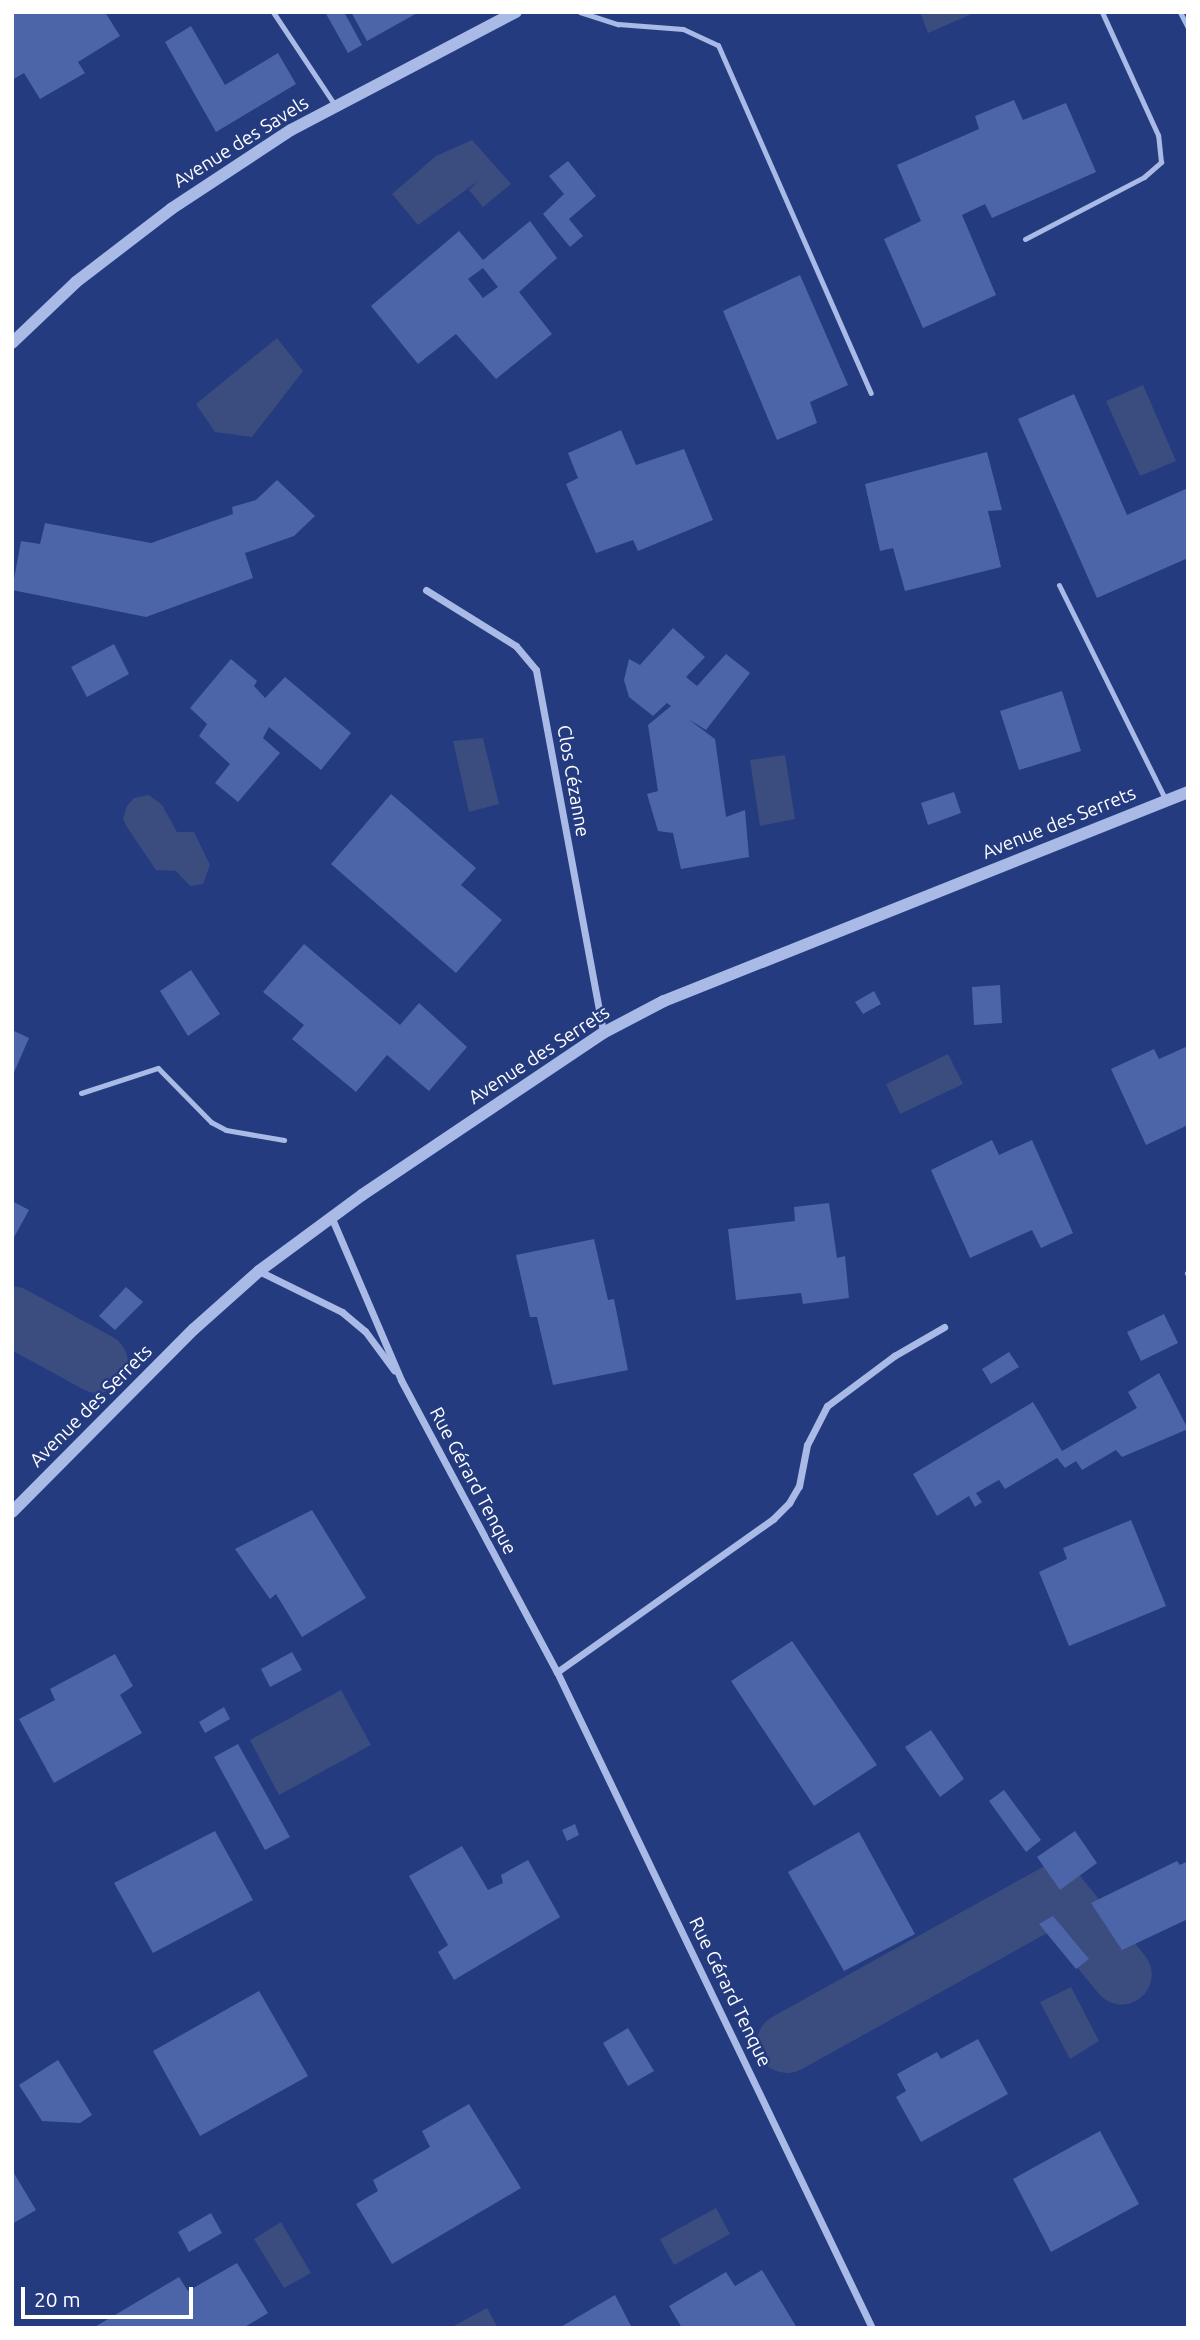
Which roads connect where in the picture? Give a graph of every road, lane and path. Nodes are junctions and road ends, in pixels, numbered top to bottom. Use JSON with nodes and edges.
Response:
{"nodes":[{"id":1,"x":273,"y":12,"type":"edge"},
{"id":2,"x":516,"y":12,"type":"edge"},
{"id":3,"x":580,"y":12,"type":"edge"},
{"id":4,"x":1102,"y":12,"type":"edge"},
{"id":5,"x":1180,"y":12,"type":"edge"},
{"id":6,"x":496,"y":17,"type":"edge"},
{"id":7,"x":1188,"y":28,"type":"edge"},
{"id":8,"x":336,"y":107,"type":"junction"},
{"id":9,"x":1025,"y":239,"type":"dead end"},
{"id":10,"x":12,"y":343,"type":"edge"},
{"id":11,"x":871,"y":393,"type":"dead end"},
{"id":12,"x":1059,"y":584,"type":"dead end"},
{"id":13,"x":426,"y":590,"type":"dead end"},
{"id":14,"x":1188,"y":792,"type":"edge"},
{"id":15,"x":1166,"y":801,"type":"junction"},
{"id":16,"x":603,"y":1033,"type":"junction"},
{"id":17,"x":81,"y":1093,"type":"dead end"},
{"id":18,"x":284,"y":1140,"type":"dead end"},
{"id":19,"x":333,"y":1221,"type":"junction"},
{"id":20,"x":259,"y":1271,"type":"junction"},
{"id":21,"x":944,"y":1327,"type":"dead end"},
{"id":22,"x":401,"y":1380,"type":"junction"},
{"id":23,"x":12,"y":1513,"type":"edge"},
{"id":24,"x":556,"y":1672,"type":"junction"},
{"id":25,"x":872,"y":2328,"type":"edge"}],
"edges":[{"from":1,"to":8,"type":"lane"},
{"from":2,"to":6,"type":"street","name":"Avenue des Savels"},
{"from":3,"to":11,"type":"lane"},
{"from":4,"to":9,"type":"lane"},
{"from":5,"to":7,"type":"lane"},
{"from":6,"to":8,"type":"street","name":"Avenue des Savels"},
{"from":8,"to":10,"type":"street","name":"Avenue des Savels"},
{"from":12,"to":15,"type":"lane"},
{"from":13,"to":16,"type":"street","name":"Clos Cézanne"},
{"from":14,"to":15,"type":"street","name":"Avenue des Serrets"},
{"from":15,"to":16,"type":"street","name":"Avenue des Serrets"},
{"from":16,"to":19,"type":"street","name":"Avenue des Serrets"},
{"from":17,"to":18,"type":"lane"},
{"from":19,"to":20,"type":"street","name":"Avenue des Serrets"},
{"from":19,"to":22,"type":"street","name":"Rue Gérard Tenque"},
{"from":20,"to":22,"type":"street","name":"Rue Gérard Tenque"},
{"from":20,"to":23,"type":"street","name":"Avenue des Serrets"},
{"from":21,"to":24,"type":"street"},
{"from":22,"to":24,"type":"street","name":"Rue Gérard Tenque"},
{"from":24,"to":25,"type":"street","name":"Rue Gérard Tenque"}]}
